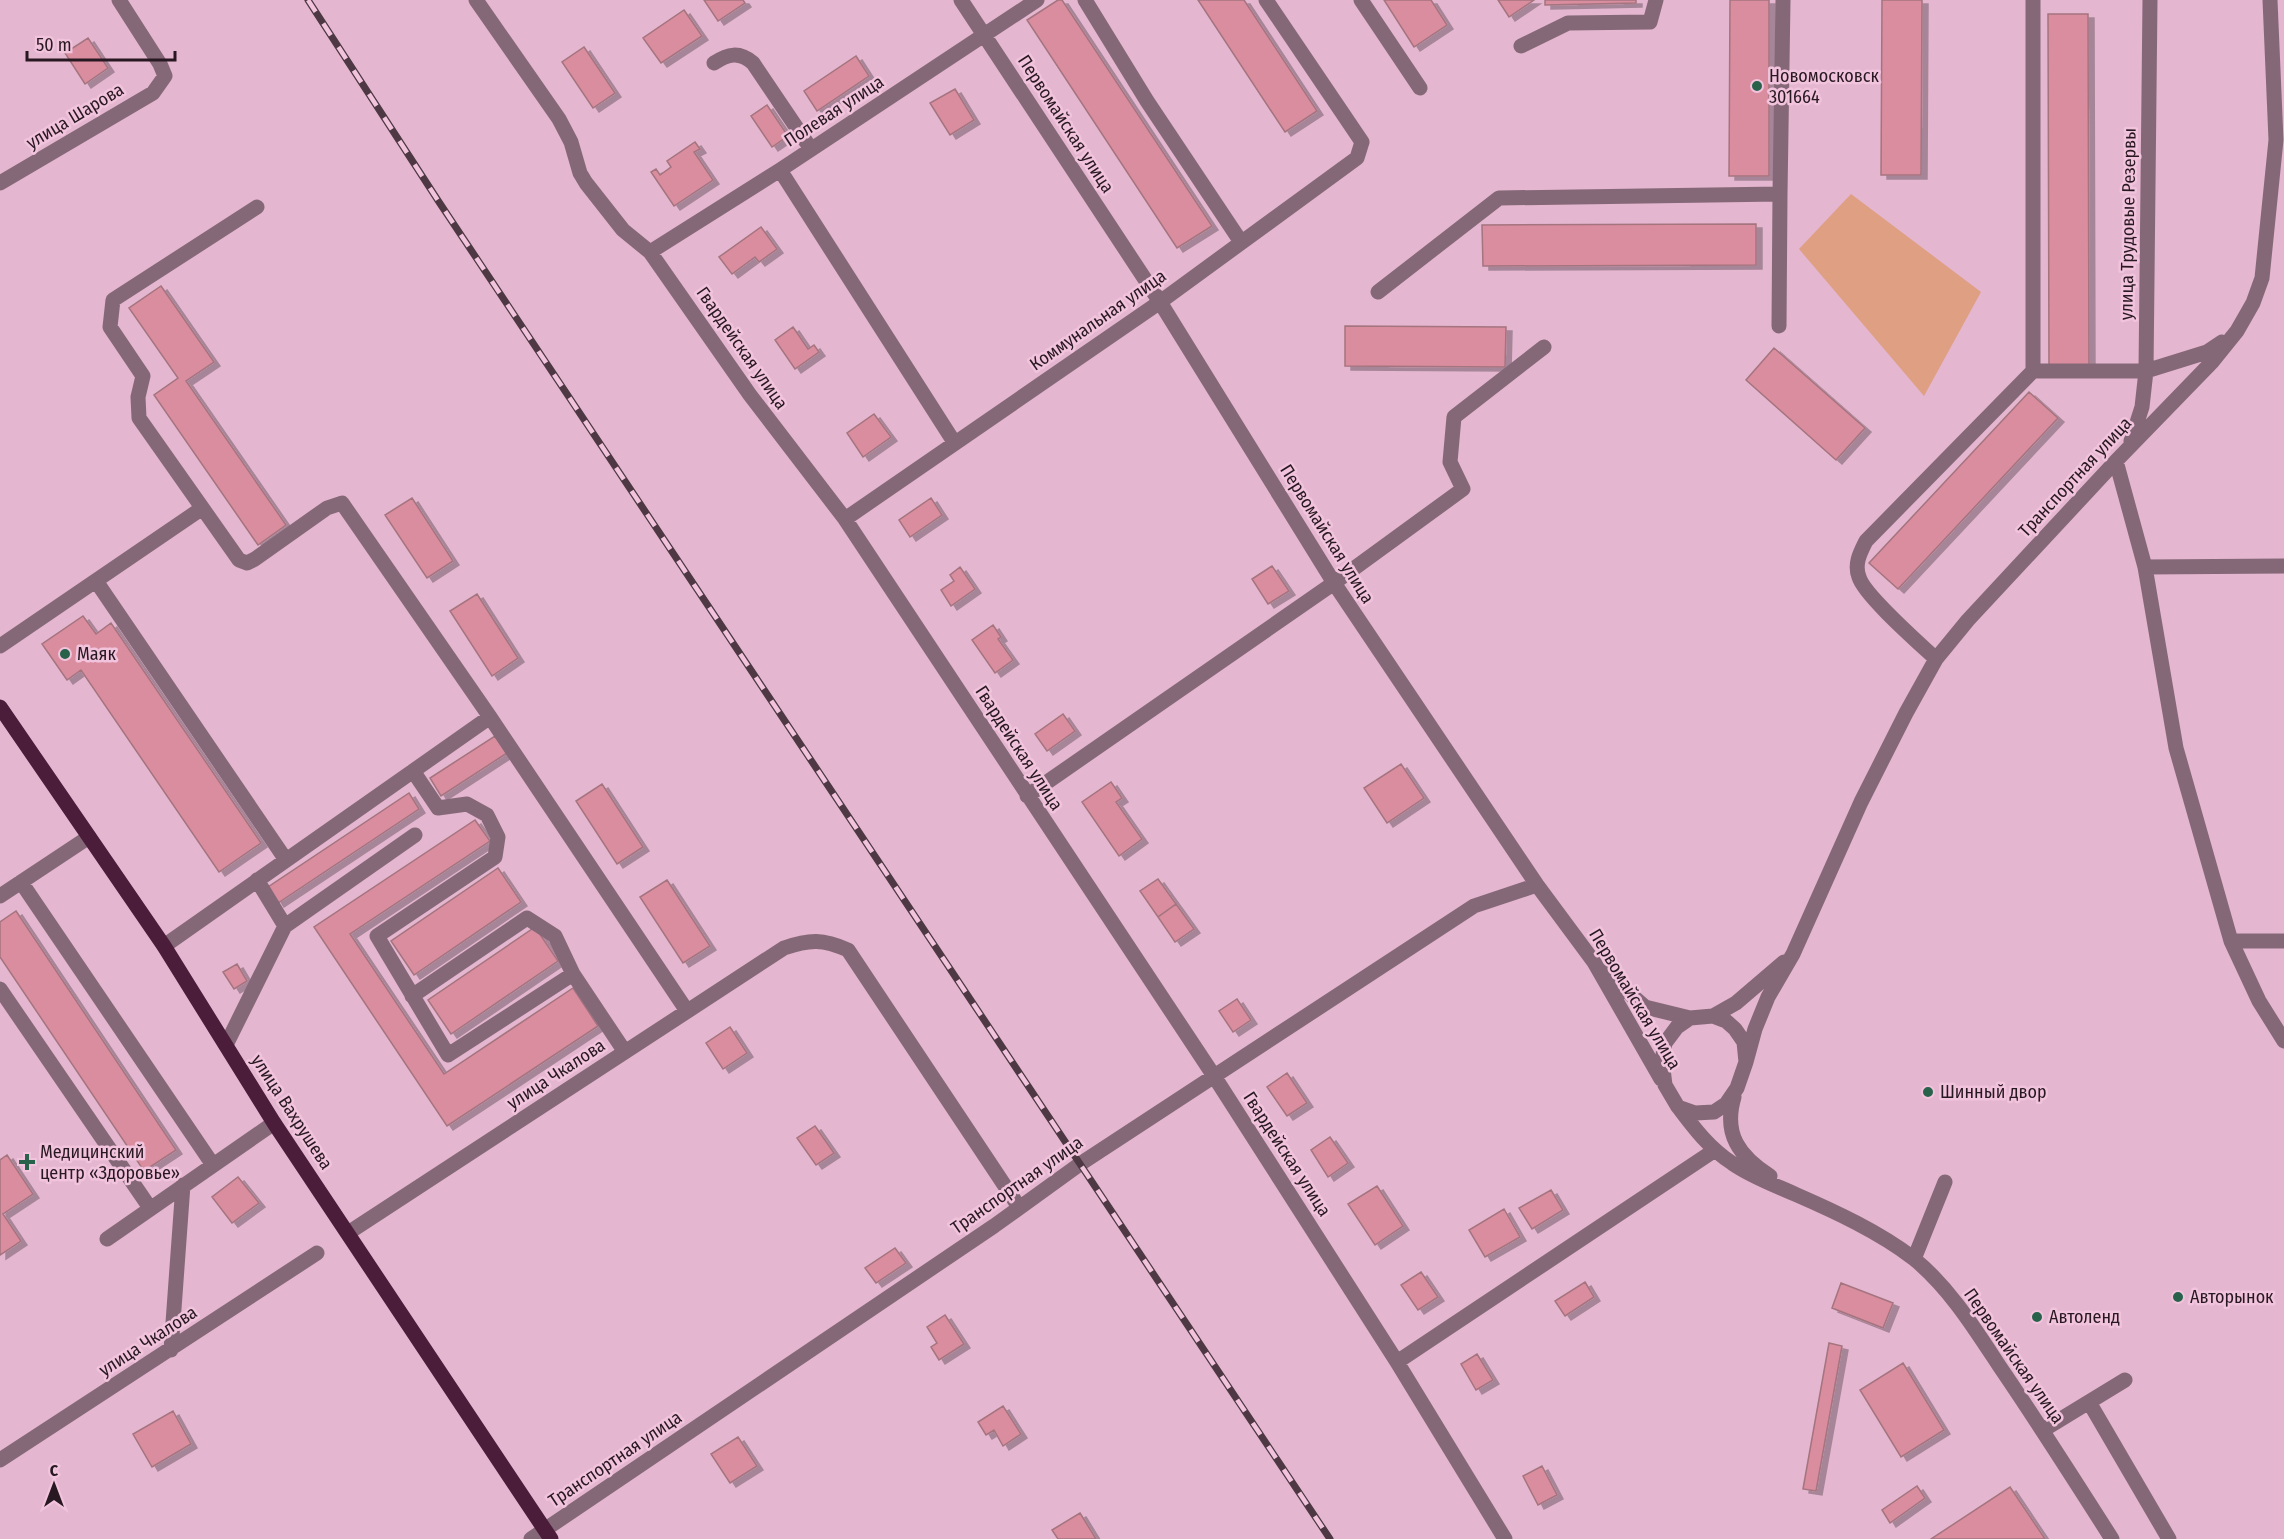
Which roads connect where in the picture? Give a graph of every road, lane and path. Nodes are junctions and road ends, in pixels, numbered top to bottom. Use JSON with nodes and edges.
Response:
{"nodes":[{"id":1,"x":119,"y":0,"type":"edge"},
{"id":2,"x":476,"y":0,"type":"edge"},
{"id":3,"x":961,"y":0,"type":"edge"},
{"id":4,"x":1037,"y":0,"type":"edge"},
{"id":5,"x":1085,"y":0,"type":"edge"},
{"id":6,"x":1266,"y":0,"type":"edge"},
{"id":7,"x":1361,"y":0,"type":"edge"},
{"id":8,"x":1656,"y":0,"type":"edge"},
{"id":9,"x":1783,"y":0,"type":"edge"},
{"id":10,"x":2033,"y":0,"type":"edge"},
{"id":11,"x":2150,"y":0,"type":"edge"},
{"id":12,"x":2270,"y":0,"type":"edge"},
{"id":13,"x":984,"y":35,"type":"junction"},
{"id":14,"x":1521,"y":46,"type":"dead end"},
{"id":15,"x":714,"y":63,"type":"dead end"},
{"id":16,"x":1420,"y":88,"type":"dead end"},
{"id":17,"x":2280,"y":140,"type":"edge"},
{"id":18,"x":812,"y":149,"type":"junction"},
{"id":19,"x":780,"y":170,"type":"junction"},
{"id":20,"x":0,"y":183,"type":"edge"},
{"id":21,"x":1780,"y":194,"type":"junction"},
{"id":22,"x":257,"y":207,"type":"dead end"},
{"id":23,"x":1241,"y":242,"type":"junction"},
{"id":24,"x":650,"y":252,"type":"junction"},
{"id":25,"x":1378,"y":292,"type":"dead end"},
{"id":26,"x":1160,"y":302,"type":"junction"},
{"id":27,"x":1779,"y":326,"type":"dead end"},
{"id":28,"x":2237,"y":331,"type":"junction"},
{"id":29,"x":1544,"y":347,"type":"dead end"},
{"id":30,"x":2146,"y":370,"type":"junction"},
{"id":31,"x":2033,"y":371,"type":"junction"},
{"id":32,"x":954,"y":442,"type":"junction"},
{"id":33,"x":2129,"y":447,"type":"junction"},
{"id":34,"x":2116,"y":460,"type":"junction"},
{"id":35,"x":201,"y":509,"type":"junction"},
{"id":36,"x":845,"y":519,"type":"junction"},
{"id":37,"x":2284,"y":566,"type":"edge"},
{"id":38,"x":2145,"y":567,"type":"junction"},
{"id":39,"x":96,"y":581,"type":"junction"},
{"id":40,"x":1334,"y":583,"type":"junction"},
{"id":41,"x":0,"y":646,"type":"edge"},
{"id":42,"x":1936,"y":659,"type":"junction"},
{"id":43,"x":0,"y":707,"type":"edge"},
{"id":44,"x":490,"y":717,"type":"junction"},
{"id":45,"x":5,"y":727,"type":"edge"},
{"id":46,"x":413,"y":771,"type":"junction"},
{"id":47,"x":1027,"y":796,"type":"junction"},
{"id":48,"x":415,"y":835,"type":"dead end"},
{"id":49,"x":89,"y":837,"type":"junction"},
{"id":50,"x":286,"y":860,"type":"junction"},
{"id":51,"x":257,"y":880,"type":"junction"},
{"id":52,"x":21,"y":882,"type":"junction"},
{"id":53,"x":1537,"y":885,"type":"junction"},
{"id":54,"x":0,"y":896,"type":"edge"},
{"id":55,"x":285,"y":926,"type":"junction"},
{"id":56,"x":2231,"y":941,"type":"junction"},
{"id":57,"x":2284,"y":941,"type":"edge"},
{"id":58,"x":164,"y":946,"type":"junction"},
{"id":59,"x":1793,"y":954,"type":"junction"},
{"id":60,"x":1594,"y":962,"type":"junction"},
{"id":61,"x":573,"y":974,"type":"junction"},
{"id":62,"x":0,"y":989,"type":"edge"},
{"id":63,"x":412,"y":996,"type":"junction"},
{"id":64,"x":687,"y":1011,"type":"junction"},
{"id":65,"x":1713,"y":1016,"type":"junction"},
{"id":66,"x":1690,"y":1018,"type":"junction"},
{"id":67,"x":2284,"y":1041,"type":"edge"},
{"id":68,"x":226,"y":1045,"type":"junction"},
{"id":69,"x":625,"y":1052,"type":"junction"},
{"id":70,"x":1746,"y":1062,"type":"junction"},
{"id":71,"x":1214,"y":1076,"type":"junction"},
{"id":72,"x":1665,"y":1085,"type":"junction"},
{"id":73,"x":1737,"y":1088,"type":"junction"},
{"id":74,"x":1678,"y":1107,"type":"junction"},
{"id":75,"x":274,"y":1123,"type":"junction"},
{"id":76,"x":1715,"y":1150,"type":"junction"},
{"id":77,"x":213,"y":1165,"type":"junction"},
{"id":78,"x":1946,"y":1182,"type":"dead end"},
{"id":79,"x":183,"y":1185,"type":"junction"},
{"id":80,"x":1800,"y":1196,"type":"junction"},
{"id":81,"x":1019,"y":1207,"type":"junction"},
{"id":82,"x":150,"y":1208,"type":"junction"},
{"id":83,"x":348,"y":1233,"type":"junction"},
{"id":84,"x":107,"y":1239,"type":"dead end"},
{"id":85,"x":317,"y":1254,"type":"dead end"},
{"id":86,"x":1914,"y":1259,"type":"junction"},
{"id":87,"x":171,"y":1350,"type":"junction"},
{"id":88,"x":1397,"y":1362,"type":"junction"},
{"id":89,"x":2125,"y":1380,"type":"dead end"},
{"id":90,"x":2089,"y":1402,"type":"junction"},
{"id":91,"x":2043,"y":1430,"type":"junction"},
{"id":92,"x":0,"y":1460,"type":"edge"},
{"id":93,"x":548,"y":1534,"type":"edge"},
{"id":94,"x":531,"y":1539,"type":"edge"},
{"id":95,"x":1505,"y":1539,"type":"edge"},
{"id":96,"x":2112,"y":1539,"type":"edge"},
{"id":97,"x":2169,"y":1539,"type":"edge"}],
"edges":[{"from":1,"to":20,"type":"street","name":"улица Шарова"},
{"from":2,"to":24,"type":"street","name":"Гвардейская улица"},
{"from":3,"to":13,"type":"street","name":"Первомайская улица"},
{"from":4,"to":13,"type":"street","name":"Полевая улица"},
{"from":5,"to":23,"type":"street"},
{"from":6,"to":23,"type":"street","name":"Коммунальная улица"},
{"from":7,"to":16,"type":"street"},
{"from":8,"to":14,"type":"street"},
{"from":9,"to":21,"type":"street"},
{"from":10,"to":31,"type":"street"},
{"from":11,"to":30,"type":"street","name":"улица Трудовые Резервы"},
{"from":12,"to":17,"type":"street","name":"Транспортная улица"},
{"from":13,"to":18,"type":"street","name":"Полевая улица"},
{"from":13,"to":26,"type":"street","name":"Первомайская улица"},
{"from":15,"to":18,"type":"street"},
{"from":17,"to":28,"type":"street","name":"Транспортная улица"},
{"from":18,"to":19,"type":"street","name":"Полевая улица"},
{"from":19,"to":24,"type":"street","name":"Полевая улица"},
{"from":19,"to":32,"type":"street"},
{"from":21,"to":25,"type":"street"},
{"from":21,"to":27,"type":"street"},
{"from":22,"to":35,"type":"street"},
{"from":23,"to":26,"type":"street","name":"Коммунальная улица"},
{"from":24,"to":36,"type":"street","name":"Гвардейская улица"},
{"from":26,"to":32,"type":"street","name":"Коммунальная улица"},
{"from":26,"to":40,"type":"street","name":"Первомайская улица"},
{"from":28,"to":30,"type":"street"},
{"from":28,"to":33,"type":"street","name":"Транспортная улица"},
{"from":29,"to":40,"type":"street"},
{"from":30,"to":31,"type":"street"},
{"from":30,"to":33,"type":"street","name":"улица Трудовые Резервы"},
{"from":31,"to":42,"type":"street"},
{"from":32,"to":36,"type":"street","name":"Коммунальная улица"},
{"from":33,"to":34,"type":"street","name":"Транспортная улица"},
{"from":34,"to":38,"type":"street"},
{"from":34,"to":42,"type":"street","name":"Транспортная улица"},
{"from":35,"to":39,"type":"street"},
{"from":35,"to":44,"type":"street"},
{"from":36,"to":47,"type":"street","name":"Гвардейская улица"},
{"from":37,"to":38,"type":"street"},
{"from":38,"to":56,"type":"street"},
{"from":39,"to":41,"type":"street"},
{"from":39,"to":50,"type":"street"},
{"from":40,"to":47,"type":"street"},
{"from":40,"to":53,"type":"street","name":"Первомайская улица"},
{"from":42,"to":59,"type":"street","name":"Транспортная улица"},
{"from":43,"to":45,"type":"main road","name":"улица Вахрушева"},
{"from":44,"to":46,"type":"street"},
{"from":44,"to":64,"type":"street"},
{"from":45,"to":49,"type":"main road","name":"улица Вахрушева"},
{"from":46,"to":50,"type":"street"},
{"from":46,"to":63,"type":"street"},
{"from":47,"to":71,"type":"street","name":"Гвардейская улица"},
{"from":48,"to":55,"type":"street"},
{"from":49,"to":52,"type":"street"},
{"from":49,"to":58,"type":"main road","name":"улица Вахрушева"},
{"from":50,"to":51,"type":"street"},
{"from":51,"to":55,"type":"street"},
{"from":51,"to":58,"type":"street"},
{"from":52,"to":54,"type":"street"},
{"from":52,"to":77,"type":"street"},
{"from":53,"to":60,"type":"street","name":"Первомайская улица"},
{"from":53,"to":71,"type":"street","name":"Транспортная улица"},
{"from":55,"to":68,"type":"street"},
{"from":56,"to":57,"type":"street"},
{"from":56,"to":67,"type":"street"},
{"from":58,"to":68,"type":"main road","name":"улица Вахрушева"},
{"from":59,"to":65,"type":"street"},
{"from":59,"to":70,"type":"street","name":"Транспортная улица"},
{"from":60,"to":66,"type":"street"},
{"from":60,"to":72,"type":"street","name":"Первомайская улица"},
{"from":61,"to":63,"type":"street"},
{"from":61,"to":63,"type":"street"},
{"from":61,"to":69,"type":"street"},
{"from":62,"to":82,"type":"street"},
{"from":64,"to":69,"type":"street","name":"улица Чкалова"},
{"from":64,"to":81,"type":"street","name":"улица Чкалова"},
{"from":65,"to":66,"type":"street"},
{"from":65,"to":70,"type":"street"},
{"from":66,"to":72,"type":"street"},
{"from":68,"to":75,"type":"main road","name":"улица Вахрушева"},
{"from":69,"to":83,"type":"street","name":"улица Чкалова"},
{"from":70,"to":73,"type":"street"},
{"from":71,"to":81,"type":"street","name":"Транспортная улица"},
{"from":71,"to":88,"type":"street","name":"Гвардейская улица"},
{"from":72,"to":74,"type":"street"},
{"from":73,"to":74,"type":"street"},
{"from":73,"to":80,"type":"street"},
{"from":74,"to":76,"type":"street","name":"Первомайская улица"},
{"from":75,"to":77,"type":"street"},
{"from":75,"to":83,"type":"main road","name":"улица Вахрушева"},
{"from":76,"to":80,"type":"street","name":"Первомайская улица"},
{"from":76,"to":88,"type":"street"},
{"from":77,"to":79,"type":"street"},
{"from":78,"to":86,"type":"street"},
{"from":79,"to":82,"type":"street"},
{"from":79,"to":87,"type":"street"},
{"from":80,"to":86,"type":"street","name":"Первомайская улица"},
{"from":81,"to":93,"type":"street","name":"Транспортная улица"},
{"from":82,"to":84,"type":"street"},
{"from":83,"to":93,"type":"main road","name":"улица Вахрушева"},
{"from":85,"to":87,"type":"street","name":"улица Чкалова"},
{"from":86,"to":91,"type":"street","name":"Первомайская улица"},
{"from":87,"to":92,"type":"street","name":"улица Чкалова"},
{"from":88,"to":95,"type":"street","name":"Гвардейская улица"},
{"from":89,"to":90,"type":"street"},
{"from":90,"to":91,"type":"street"},
{"from":90,"to":97,"type":"street"},
{"from":91,"to":96,"type":"street","name":"Первомайская улица"},
{"from":93,"to":94,"type":"street","name":"Транспортная улица"}]}
